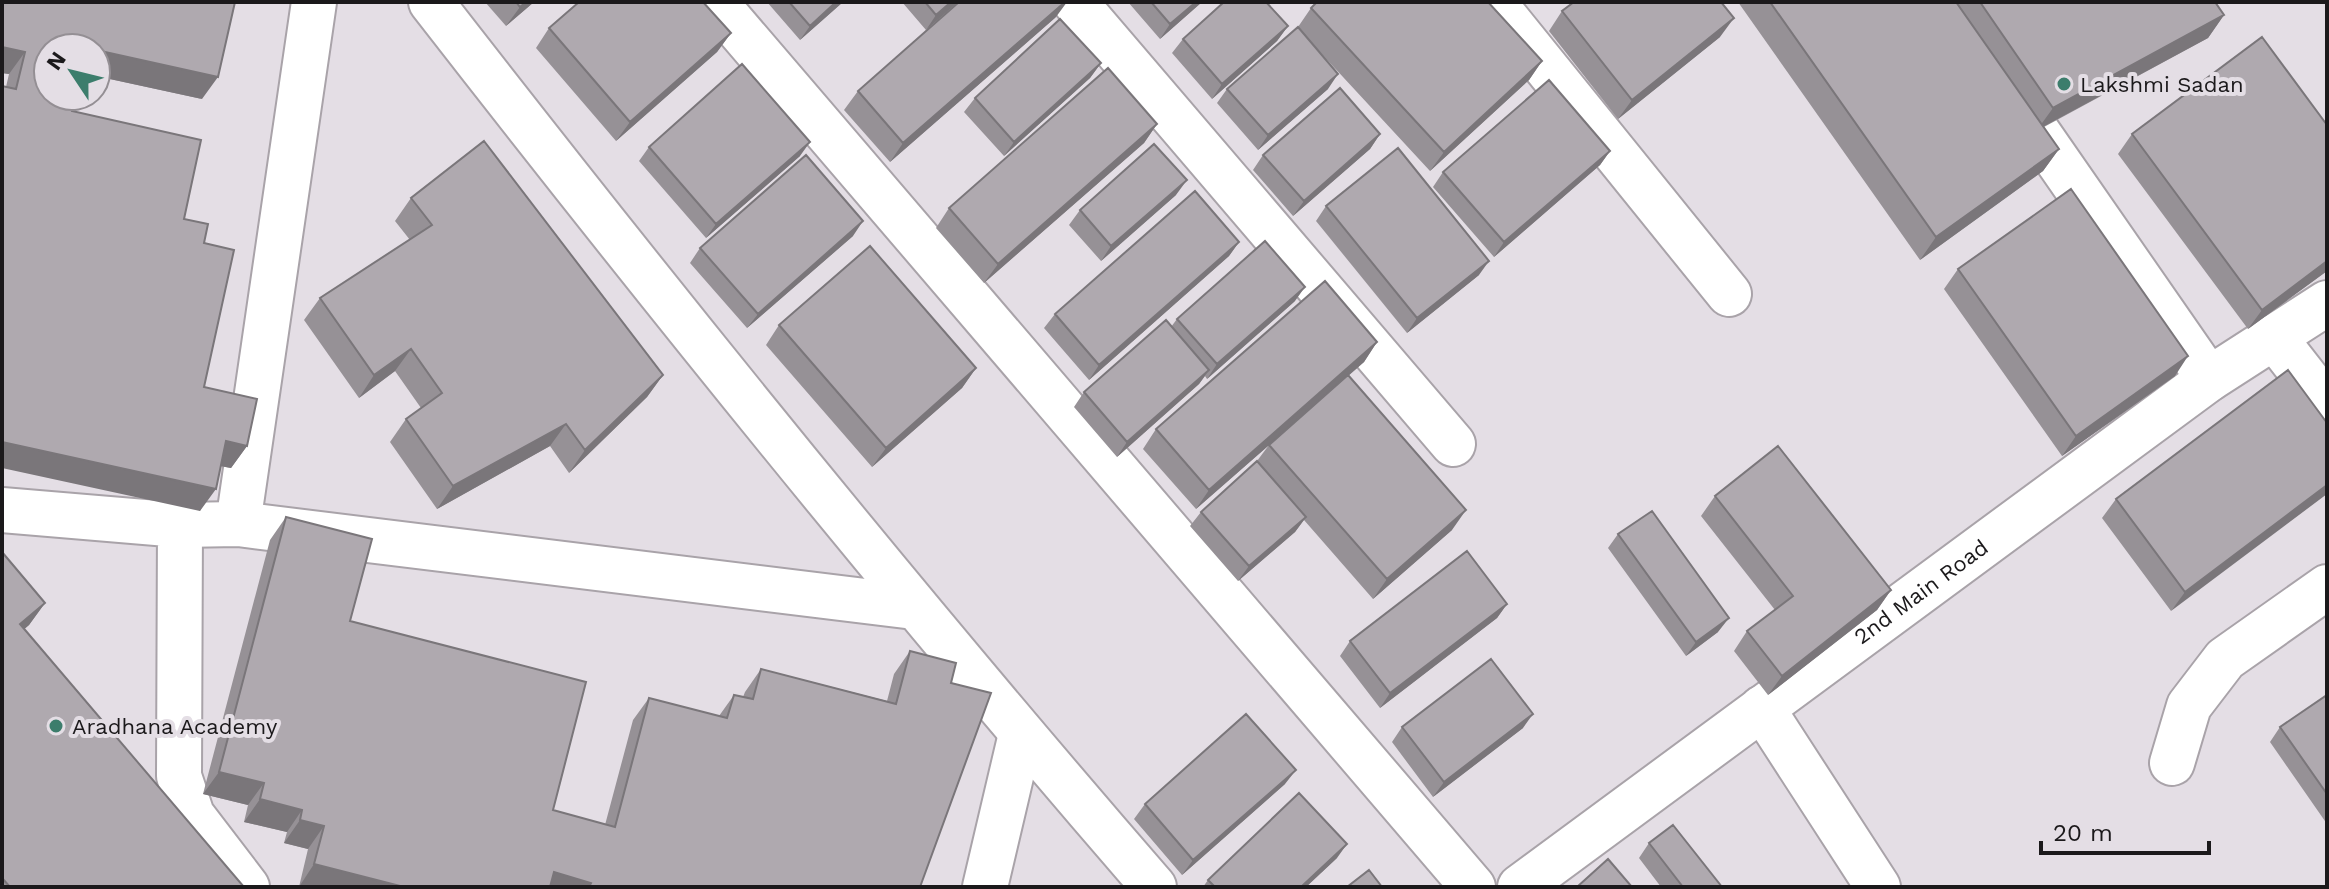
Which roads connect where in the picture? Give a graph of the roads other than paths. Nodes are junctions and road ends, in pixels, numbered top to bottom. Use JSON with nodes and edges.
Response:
{"nodes":[{"id":1,"x":314,"y":2,"type":"edge"},
{"id":2,"x":431,"y":2,"type":"edge"},
{"id":3,"x":715,"y":2,"type":"edge"},
{"id":4,"x":1075,"y":2,"type":"edge"},
{"id":5,"x":1493,"y":2,"type":"edge"},
{"id":6,"x":2002,"y":79,"type":"edge"},
{"id":7,"x":1729,"y":294,"type":"dead end"},
{"id":8,"x":2327,"y":303,"type":"edge"},
{"id":9,"x":2274,"y":337,"type":"junction"},
{"id":10,"x":2209,"y":379,"type":"junction"},
{"id":11,"x":2327,"y":405,"type":"edge"},
{"id":12,"x":1453,"y":444,"type":"dead end"},
{"id":13,"x":2,"y":510,"type":"edge"},
{"id":14,"x":238,"y":524,"type":"junction"},
{"id":15,"x":180,"y":525,"type":"junction"},
{"id":16,"x":2327,"y":587,"type":"edge"},
{"id":17,"x":914,"y":607,"type":"junction"},
{"id":18,"x":1762,"y":708,"type":"junction"},
{"id":19,"x":1021,"y":734,"type":"junction"},
{"id":20,"x":2172,"y":763,"type":"dead end"},
{"id":21,"x":247,"y":887,"type":"edge"},
{"id":22,"x":985,"y":887,"type":"edge"},
{"id":23,"x":1154,"y":887,"type":"edge"},
{"id":24,"x":1473,"y":887,"type":"edge"},
{"id":25,"x":1520,"y":887,"type":"edge"},
{"id":26,"x":1878,"y":887,"type":"edge"}],
"edges":[{"from":1,"to":14,"type":"street"},
{"from":2,"to":17,"type":"street"},
{"from":3,"to":24,"type":"street"},
{"from":4,"to":12,"type":"street"},
{"from":5,"to":7,"type":"street"},
{"from":6,"to":10,"type":"street"},
{"from":8,"to":9,"type":"street","name":"2nd Main Road"},
{"from":9,"to":10,"type":"street","name":"2nd Main Road"},
{"from":9,"to":11,"type":"street"},
{"from":10,"to":18,"type":"street","name":"2nd Main Road"},
{"from":13,"to":15,"type":"street"},
{"from":14,"to":15,"type":"street"},
{"from":14,"to":17,"type":"street"},
{"from":15,"to":21,"type":"street"},
{"from":16,"to":20,"type":"street"},
{"from":17,"to":19,"type":"street"},
{"from":18,"to":25,"type":"street","name":"2nd Main Road"},
{"from":18,"to":26,"type":"street"},
{"from":19,"to":22,"type":"street"},
{"from":19,"to":23,"type":"street"}]}
